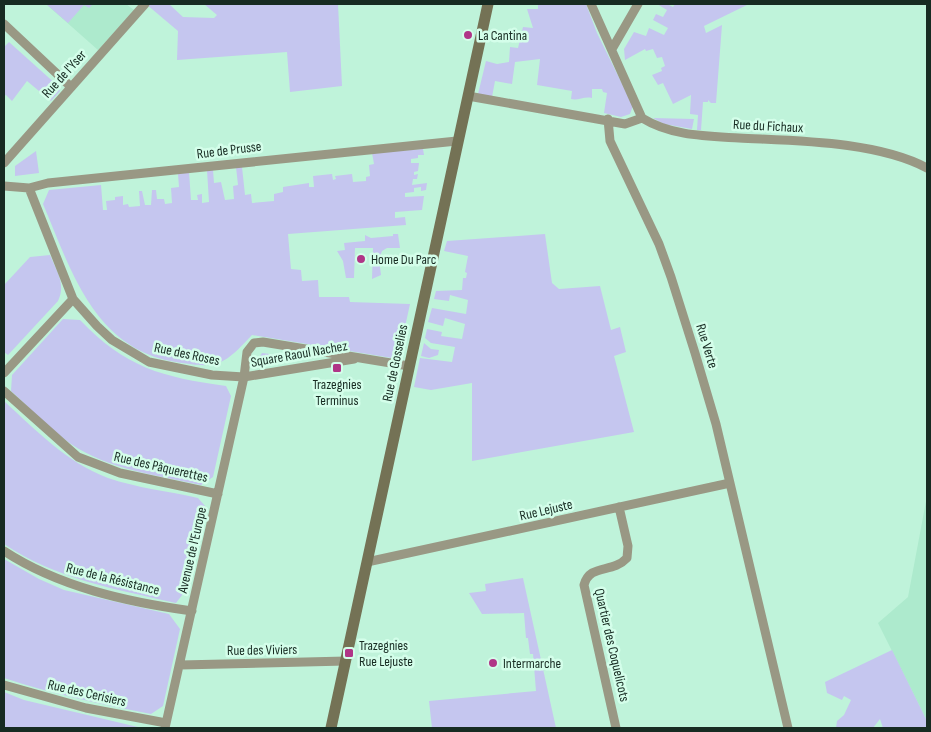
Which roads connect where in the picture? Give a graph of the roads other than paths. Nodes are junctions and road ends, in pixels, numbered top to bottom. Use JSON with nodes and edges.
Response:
{"nodes":[{"id":1,"x":145,"y":4,"type":"edge"},
{"id":2,"x":488,"y":4,"type":"edge"},
{"id":3,"x":592,"y":4,"type":"edge"},
{"id":4,"x":638,"y":4,"type":"edge"},
{"id":5,"x":4,"y":24,"type":"edge"},
{"id":6,"x":612,"y":49,"type":"junction"},
{"id":7,"x":70,"y":86,"type":"junction"},
{"id":8,"x":468,"y":96,"type":"junction"},
{"id":9,"x":642,"y":118,"type":"junction"},
{"id":10,"x":608,"y":119,"type":"junction"},
{"id":11,"x":457,"y":141,"type":"junction"},
{"id":12,"x":4,"y":163,"type":"edge"},
{"id":13,"x":927,"y":168,"type":"edge"},
{"id":14,"x":4,"y":186,"type":"edge"},
{"id":15,"x":29,"y":188,"type":"junction"},
{"id":16,"x":73,"y":299,"type":"junction"},
{"id":17,"x":358,"y":358,"type":"junction"},
{"id":18,"x":409,"y":366,"type":"junction"},
{"id":19,"x":4,"y":374,"type":"edge"},
{"id":20,"x":244,"y":378,"type":"junction"},
{"id":21,"x":4,"y":391,"type":"edge"},
{"id":22,"x":730,"y":483,"type":"junction"},
{"id":23,"x":218,"y":494,"type":"junction"},
{"id":24,"x":619,"y":507,"type":"junction"},
{"id":25,"x":4,"y":551,"type":"edge"},
{"id":26,"x":367,"y":562,"type":"junction"},
{"id":27,"x":192,"y":611,"type":"junction"},
{"id":28,"x":346,"y":661,"type":"junction"},
{"id":29,"x":180,"y":665,"type":"junction"},
{"id":30,"x":4,"y":685,"type":"edge"},
{"id":31,"x":166,"y":726,"type":"edge"},
{"id":32,"x":331,"y":728,"type":"edge"},
{"id":33,"x":616,"y":728,"type":"edge"},
{"id":34,"x":788,"y":728,"type":"edge"}],
"edges":[{"from":1,"to":7,"type":"street","name":"Rue de l'Yser"},
{"from":2,"to":8,"type":"main road","name":"Rue de Gosselies"},
{"from":3,"to":6,"type":"street"},
{"from":4,"to":6,"type":"street"},
{"from":5,"to":7,"type":"street"},
{"from":6,"to":9,"type":"street"},
{"from":7,"to":12,"type":"street","name":"Rue de l'Yser"},
{"from":8,"to":10,"type":"street"},
{"from":8,"to":11,"type":"main road","name":"Rue de Gosselies"},
{"from":9,"to":10,"type":"street"},
{"from":9,"to":13,"type":"street","name":"Rue du Fichaux"},
{"from":10,"to":22,"type":"street","name":"Rue Verte"},
{"from":11,"to":15,"type":"street","name":"Rue de Prusse"},
{"from":11,"to":18,"type":"main road","name":"Rue de Gosselies"},
{"from":14,"to":15,"type":"street","name":"Rue de Prusse"},
{"from":15,"to":16,"type":"street","name":"Rue des Roses"},
{"from":16,"to":19,"type":"street"},
{"from":16,"to":20,"type":"street","name":"Rue des Roses"},
{"from":17,"to":18,"type":"street"},
{"from":17,"to":20,"type":"street","name":"Square Raoul Nachez"},
{"from":17,"to":20,"type":"street"},
{"from":18,"to":26,"type":"main road","name":"Rue de Gosselies"},
{"from":20,"to":23,"type":"street","name":"Avenue de l'Europe"},
{"from":21,"to":23,"type":"street","name":"Rue des Pâquerettes"},
{"from":22,"to":24,"type":"street","name":"Rue Lejuste"},
{"from":22,"to":34,"type":"street","name":"Rue Verte"},
{"from":23,"to":27,"type":"street","name":"Avenue de l'Europe"},
{"from":24,"to":26,"type":"street","name":"Rue Lejuste"},
{"from":24,"to":33,"type":"street","name":"Quartier des Coquelicots"},
{"from":25,"to":27,"type":"street","name":"Rue de la Résistance"},
{"from":26,"to":28,"type":"main road","name":"Rue de Gosselies"},
{"from":27,"to":29,"type":"street","name":"Avenue de l'Europe"},
{"from":28,"to":29,"type":"street","name":"Rue des Viviers"},
{"from":28,"to":32,"type":"main road","name":"Rue de Gosselies"},
{"from":29,"to":31,"type":"street","name":"Avenue de l'Europe"},
{"from":30,"to":31,"type":"street","name":"Rue des Cerisiers"}]}
